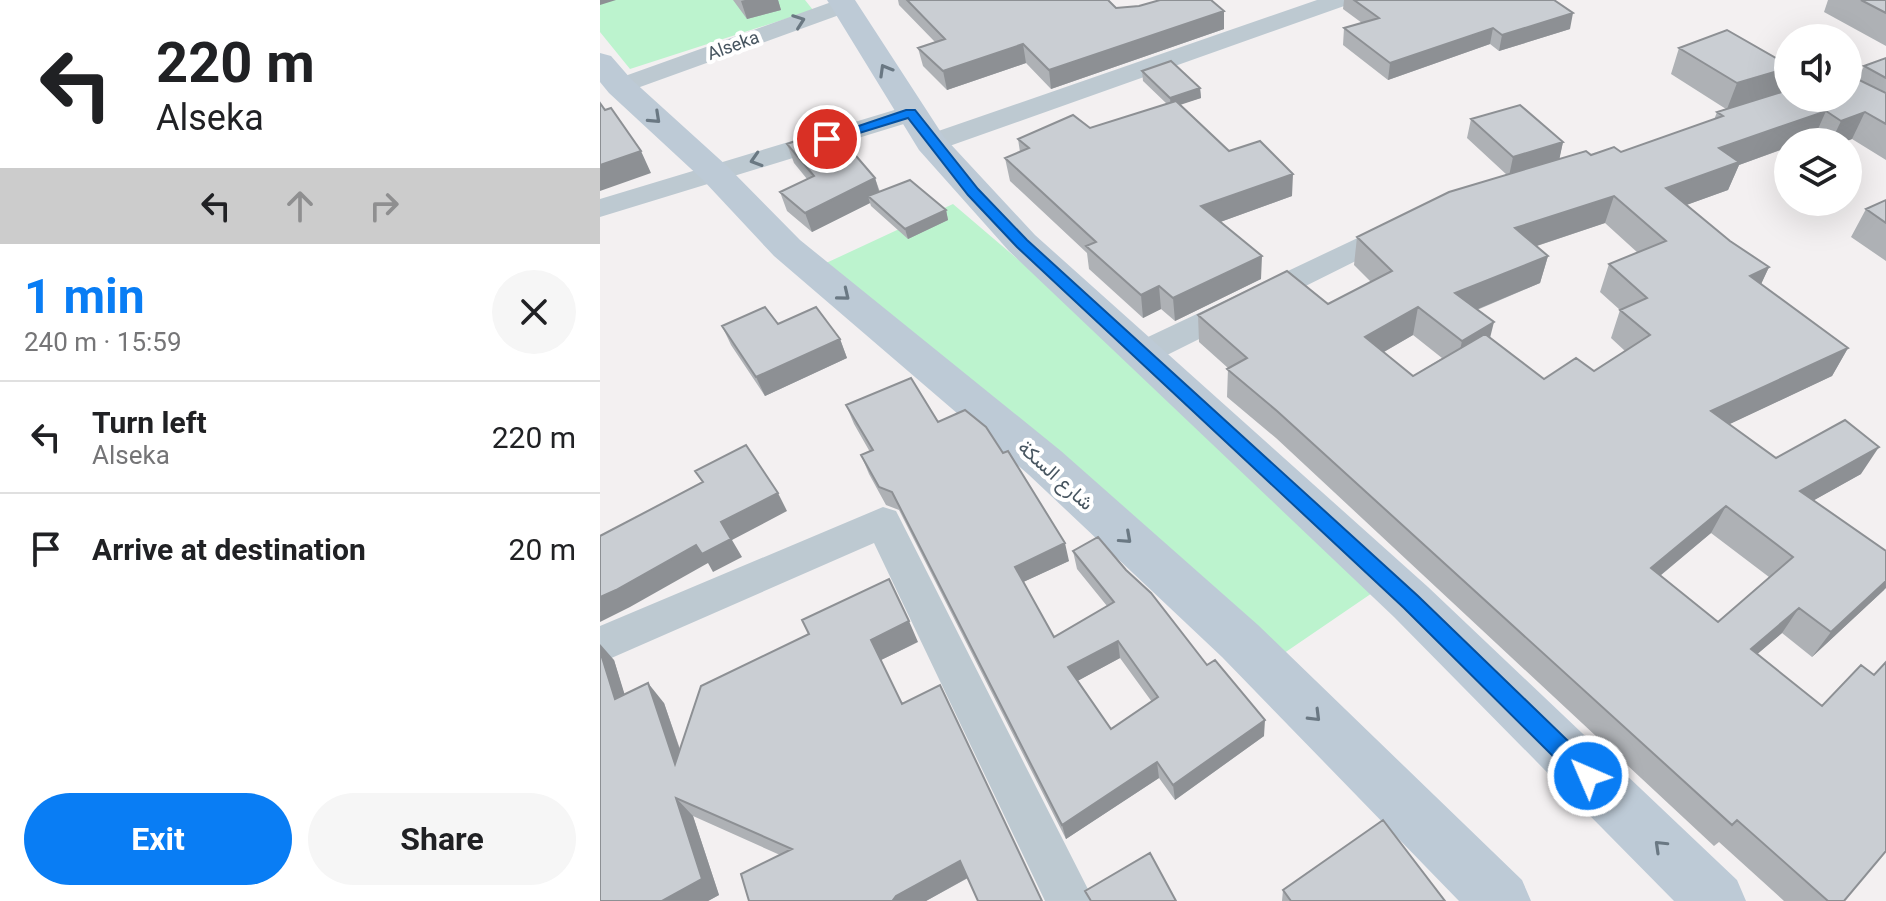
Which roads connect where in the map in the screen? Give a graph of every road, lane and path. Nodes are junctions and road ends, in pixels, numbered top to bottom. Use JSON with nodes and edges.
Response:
{"nodes":[{"id":1,"x":1339,"y":0,"type":"edge"},
{"id":2,"x":843,"y":2,"type":"edge"},
{"id":3,"x":610,"y":74,"type":"edge"},
{"id":4,"x":921,"y":128,"type":"junction"},
{"id":5,"x":715,"y":173,"type":"junction"},
{"id":6,"x":600,"y":208,"type":"edge"},
{"id":7,"x":1430,"y":212,"type":"edge"},
{"id":8,"x":1143,"y":353,"type":"junction"},
{"id":9,"x":600,"y":645,"type":"edge"},
{"id":10,"x":1070,"y":901,"type":"edge"},
{"id":11,"x":1501,"y":901,"type":"edge"},
{"id":12,"x":1716,"y":901,"type":"edge"}],
"edges":[{"from":1,"to":4,"type":"street"},
{"from":3,"to":2,"type":"street","name":"Alseka","one_way":true},
{"from":4,"to":2,"type":"main road","one_way":true},
{"from":3,"to":5,"type":"main road","name":"شارع السكة","one_way":true},
{"from":4,"to":5,"type":"street","one_way":true},
{"from":4,"to":8,"type":"main road"},
{"from":5,"to":6,"type":"street"},
{"from":5,"to":11,"type":"main road","name":"شارع السكة","one_way":true},
{"from":7,"to":8,"type":"street"},
{"from":12,"to":8,"type":"main road","one_way":true},
{"from":9,"to":10,"type":"street"}]}
